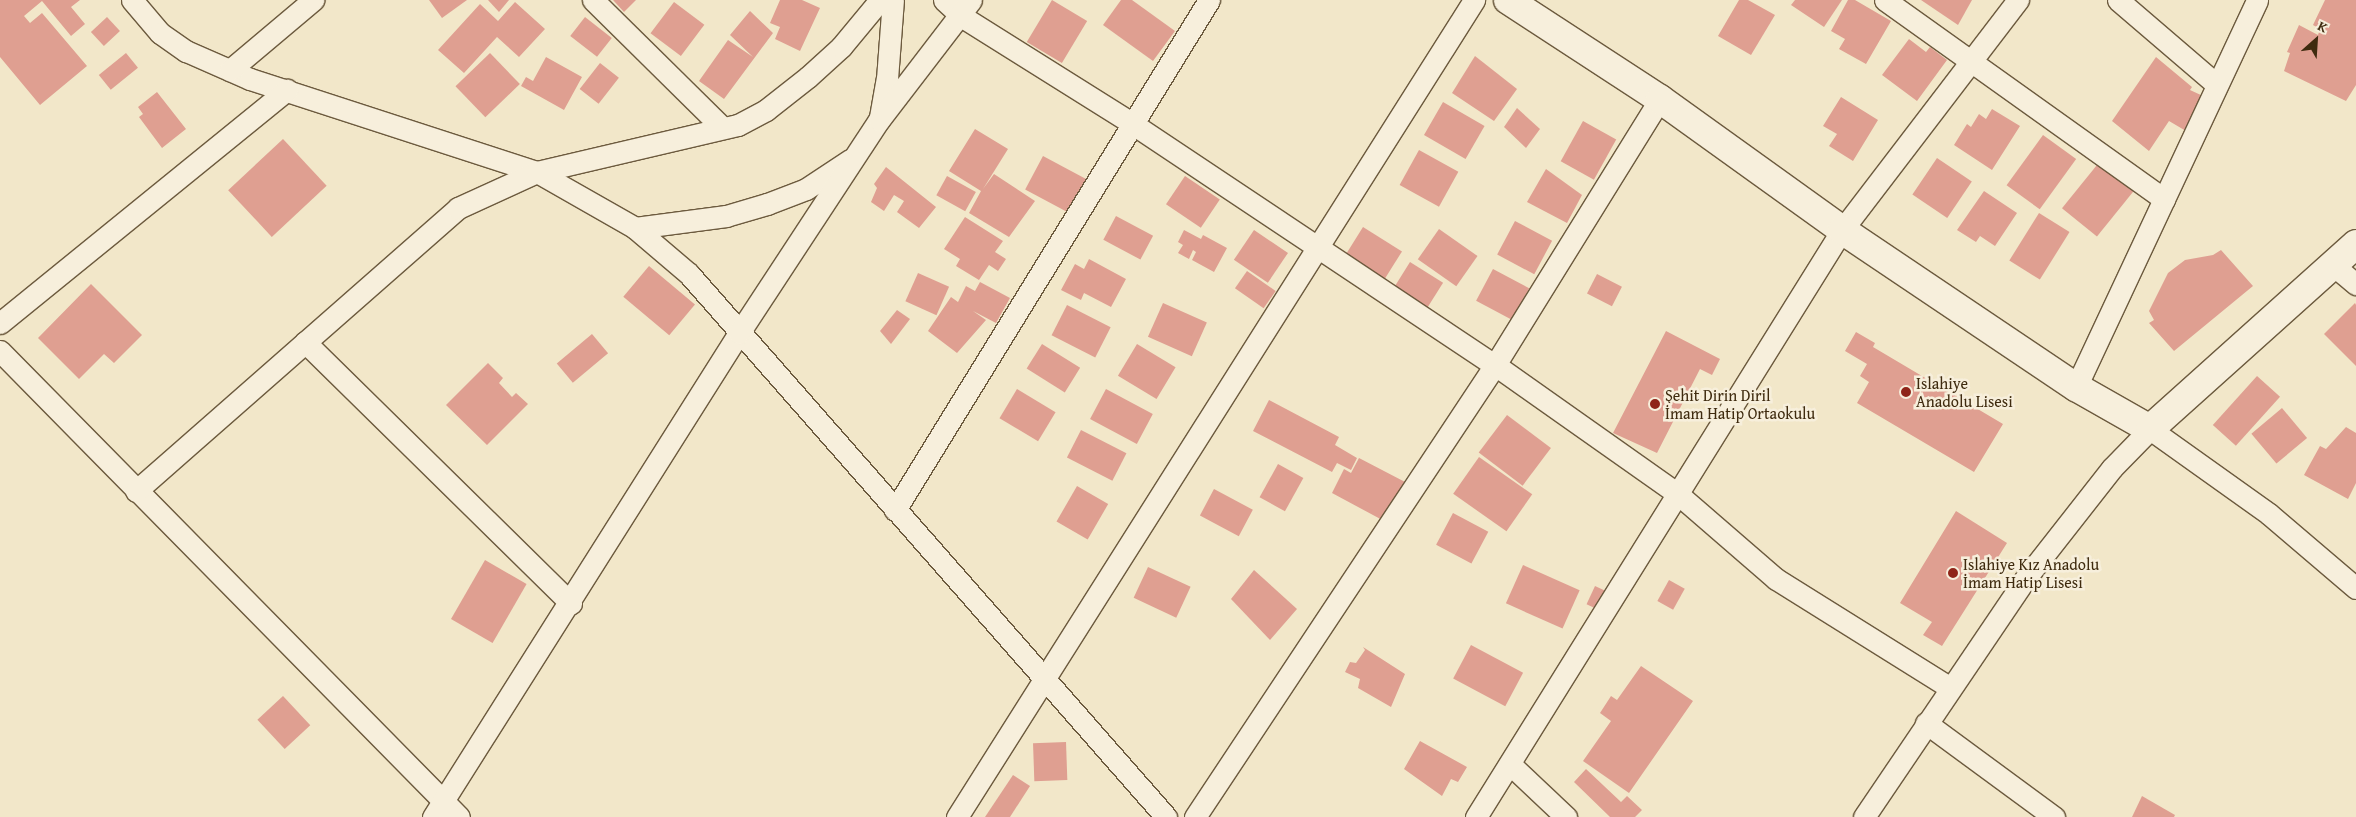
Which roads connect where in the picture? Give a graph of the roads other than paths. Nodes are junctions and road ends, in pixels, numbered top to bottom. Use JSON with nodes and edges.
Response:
{"nodes":[{"id":1,"x":132,"y":0,"type":"edge"},
{"id":2,"x":313,"y":0,"type":"edge"},
{"id":3,"x":593,"y":0,"type":"edge"},
{"id":4,"x":880,"y":0,"type":"edge"},
{"id":5,"x":893,"y":0,"type":"edge"},
{"id":6,"x":944,"y":0,"type":"edge"},
{"id":7,"x":1209,"y":0,"type":"edge"},
{"id":8,"x":1474,"y":0,"type":"edge"},
{"id":9,"x":1508,"y":0,"type":"edge"},
{"id":10,"x":1885,"y":0,"type":"edge"},
{"id":11,"x":2018,"y":0,"type":"edge"},
{"id":12,"x":2118,"y":0,"type":"edge"},
{"id":13,"x":2257,"y":0,"type":"edge"},
{"id":14,"x":966,"y":8,"type":"edge"},
{"id":15,"x":1973,"y":62,"type":"junction"},
{"id":16,"x":230,"y":70,"type":"junction"},
{"id":17,"x":2217,"y":85,"type":"junction"},
{"id":18,"x":287,"y":90,"type":"junction"},
{"id":19,"x":1660,"y":100,"type":"junction"},
{"id":20,"x":879,"y":120,"type":"junction"},
{"id":21,"x":1133,"y":124,"type":"junction"},
{"id":22,"x":722,"y":127,"type":"junction"},
{"id":23,"x":856,"y":156,"type":"junction"},
{"id":24,"x":537,"y":172,"type":"junction"},
{"id":25,"x":2164,"y":199,"type":"junction"},
{"id":26,"x":635,"y":228,"type":"junction"},
{"id":27,"x":1842,"y":230,"type":"junction"},
{"id":28,"x":2356,"y":244,"type":"edge"},
{"id":29,"x":1318,"y":250,"type":"junction"},
{"id":30,"x":2333,"y":265,"type":"junction"},
{"id":31,"x":2356,"y":284,"type":"edge"},
{"id":32,"x":0,"y":322,"type":"edge"},
{"id":33,"x":739,"y":333,"type":"junction"},
{"id":34,"x":306,"y":342,"type":"junction"},
{"id":35,"x":0,"y":351,"type":"edge"},
{"id":36,"x":1495,"y":364,"type":"junction"},
{"id":37,"x":2076,"y":387,"type":"junction"},
{"id":38,"x":2150,"y":429,"type":"junction"},
{"id":39,"x":136,"y":491,"type":"junction"},
{"id":40,"x":1679,"y":495,"type":"junction"},
{"id":41,"x":895,"y":510,"type":"junction"},
{"id":42,"x":2356,"y":588,"type":"edge"},
{"id":43,"x":571,"y":603,"type":"junction"},
{"id":44,"x":1043,"y":680,"type":"junction"},
{"id":45,"x":1950,"y":687,"type":"junction"},
{"id":46,"x":1926,"y":723,"type":"junction"},
{"id":47,"x":1511,"y":765,"type":"junction"},
{"id":48,"x":438,"y":809,"type":"edge"},
{"id":49,"x":459,"y":817,"type":"edge"},
{"id":50,"x":957,"y":817,"type":"edge"},
{"id":51,"x":1166,"y":817,"type":"edge"},
{"id":52,"x":1195,"y":817,"type":"edge"},
{"id":53,"x":1476,"y":817,"type":"edge"},
{"id":54,"x":1566,"y":817,"type":"edge"},
{"id":55,"x":1864,"y":817,"type":"edge"},
{"id":56,"x":2054,"y":817,"type":"edge"}],
"edges":[{"from":1,"to":16,"type":"street"},
{"from":2,"to":16,"type":"street"},
{"from":3,"to":22,"type":"street"},
{"from":4,"to":22,"type":"street"},
{"from":5,"to":20,"type":"street"},
{"from":6,"to":14,"type":"street"},
{"from":7,"to":21,"type":"street"},
{"from":8,"to":29,"type":"street"},
{"from":9,"to":19,"type":"street"},
{"from":10,"to":15,"type":"street"},
{"from":11,"to":15,"type":"street"},
{"from":12,"to":17,"type":"street"},
{"from":13,"to":17,"type":"street"},
{"from":14,"to":20,"type":"street"},
{"from":14,"to":21,"type":"street"},
{"from":15,"to":25,"type":"street"},
{"from":15,"to":27,"type":"street"},
{"from":16,"to":18,"type":"street"},
{"from":17,"to":25,"type":"street"},
{"from":18,"to":24,"type":"street"},
{"from":18,"to":32,"type":"street"},
{"from":19,"to":27,"type":"street"},
{"from":19,"to":36,"type":"street"},
{"from":20,"to":23,"type":"street"},
{"from":21,"to":29,"type":"street"},
{"from":21,"to":41,"type":"street"},
{"from":22,"to":24,"type":"street"},
{"from":23,"to":26,"type":"street"},
{"from":23,"to":33,"type":"street"},
{"from":24,"to":26,"type":"street"},
{"from":24,"to":34,"type":"street"},
{"from":25,"to":37,"type":"street"},
{"from":26,"to":33,"type":"street"},
{"from":27,"to":37,"type":"street"},
{"from":27,"to":40,"type":"street"},
{"from":28,"to":30,"type":"street"},
{"from":29,"to":36,"type":"street"},
{"from":29,"to":44,"type":"street"},
{"from":30,"to":31,"type":"street"},
{"from":30,"to":38,"type":"street"},
{"from":33,"to":41,"type":"street"},
{"from":33,"to":43,"type":"street"},
{"from":34,"to":39,"type":"street"},
{"from":34,"to":43,"type":"street"},
{"from":35,"to":39,"type":"street"},
{"from":36,"to":40,"type":"street"},
{"from":36,"to":52,"type":"street"},
{"from":37,"to":38,"type":"street"},
{"from":38,"to":42,"type":"street"},
{"from":38,"to":45,"type":"street"},
{"from":39,"to":48,"type":"street"},
{"from":40,"to":45,"type":"street"},
{"from":40,"to":47,"type":"street"},
{"from":41,"to":44,"type":"street"},
{"from":43,"to":48,"type":"street"},
{"from":44,"to":50,"type":"street"},
{"from":44,"to":51,"type":"street"},
{"from":45,"to":46,"type":"street"},
{"from":46,"to":55,"type":"street"},
{"from":46,"to":56,"type":"street"},
{"from":47,"to":53,"type":"street"},
{"from":47,"to":54,"type":"street"},
{"from":48,"to":49,"type":"street"}]}
